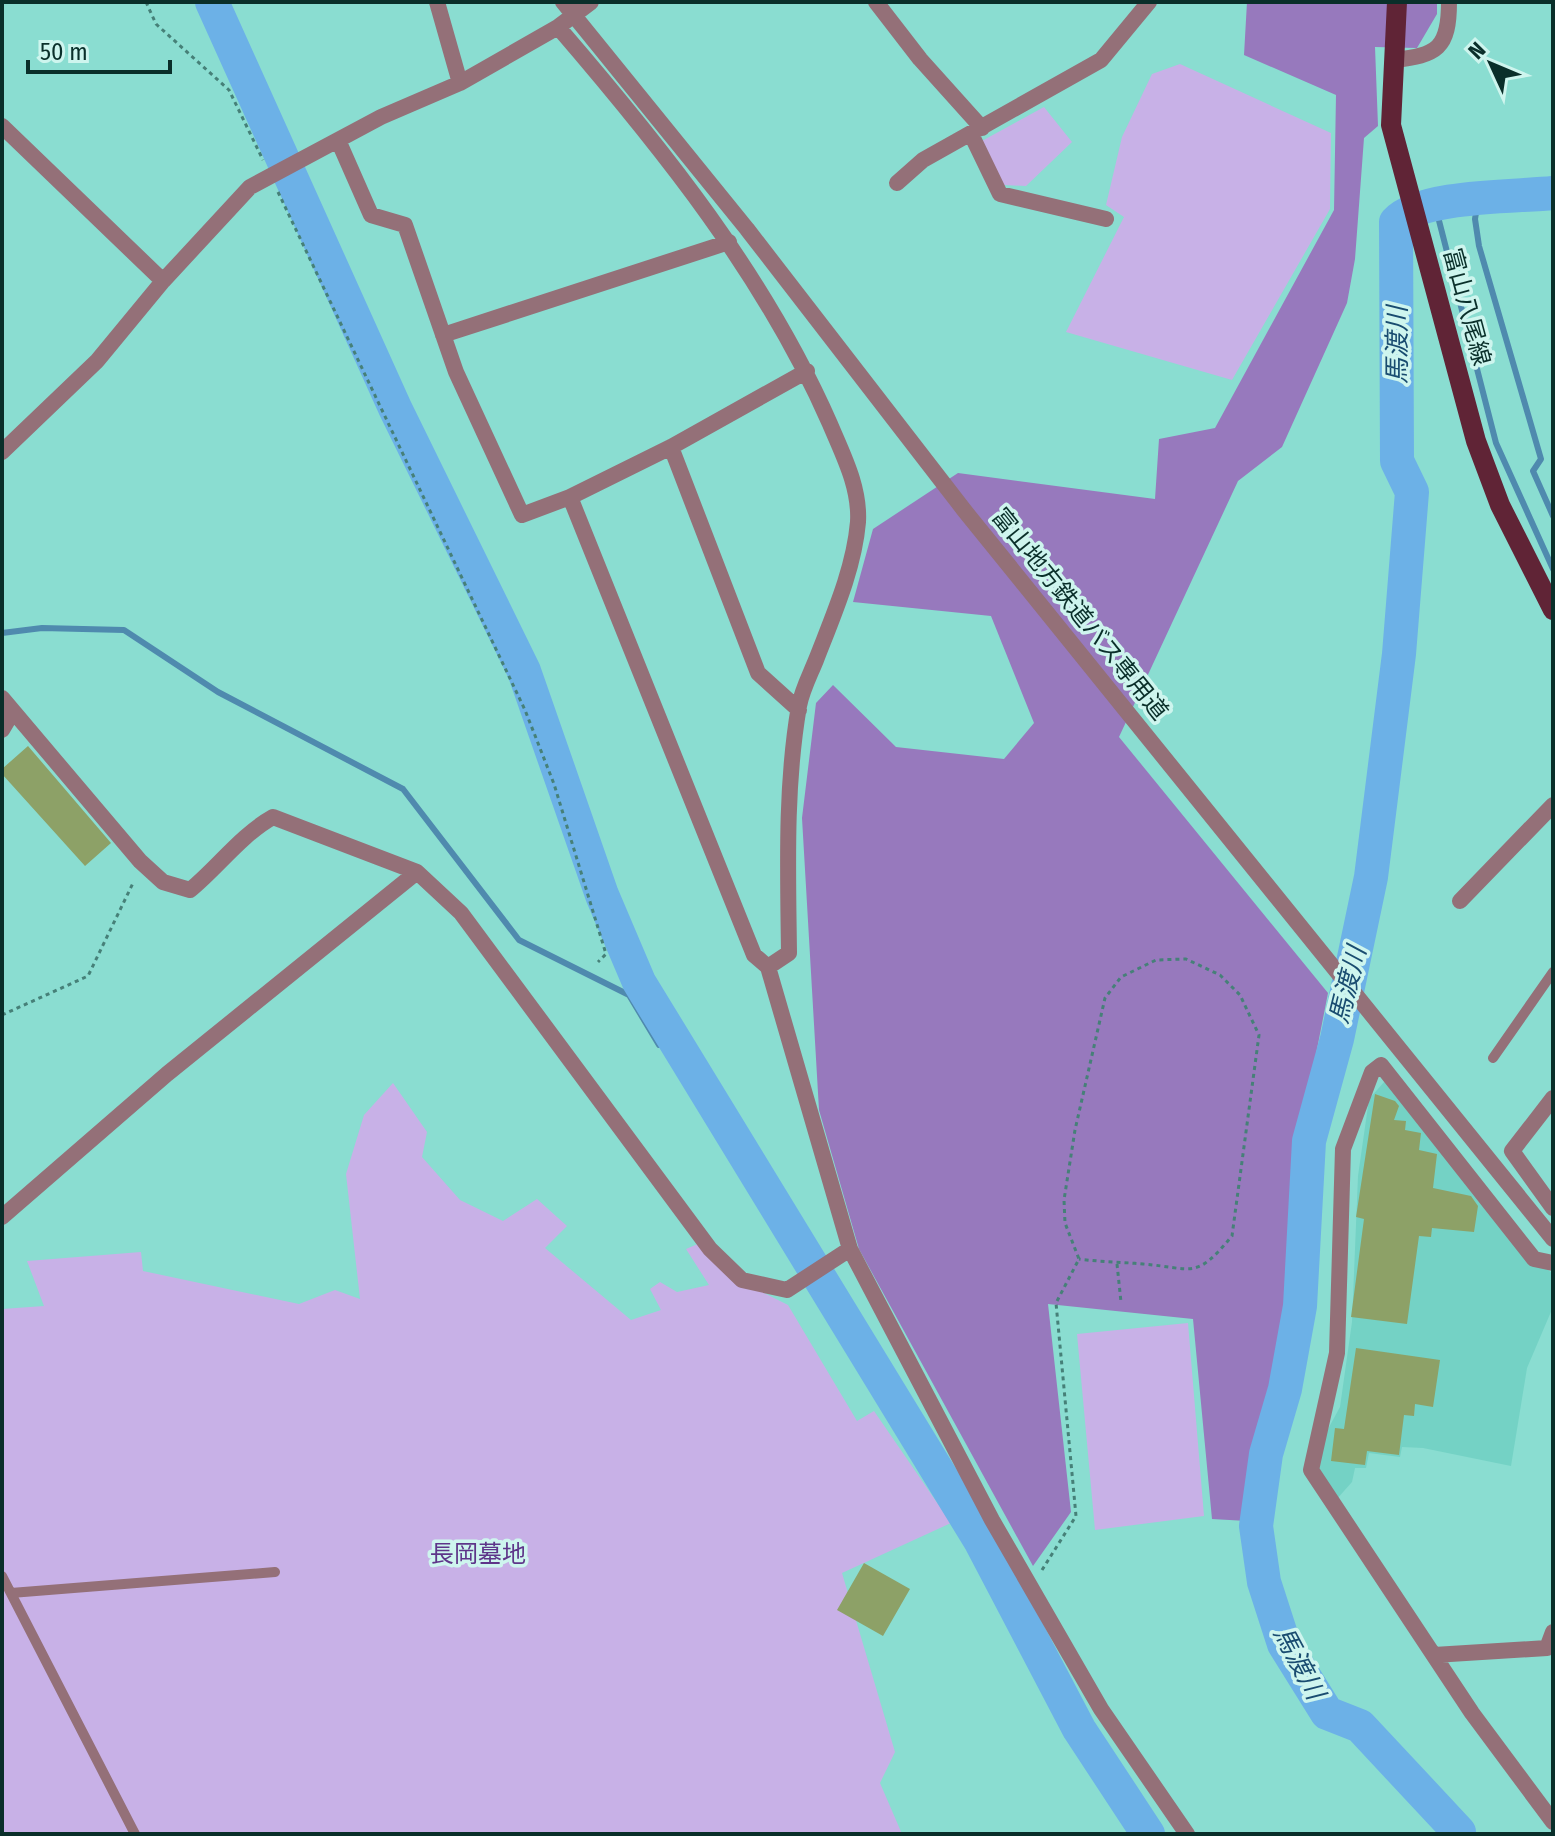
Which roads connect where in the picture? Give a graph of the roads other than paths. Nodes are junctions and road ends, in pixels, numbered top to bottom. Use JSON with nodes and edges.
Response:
{"nodes":[{"id":1,"x":437,"y":2,"type":"edge"},
{"id":2,"x":563,"y":2,"type":"edge"},
{"id":3,"x":591,"y":2,"type":"edge"},
{"id":4,"x":876,"y":2,"type":"edge"},
{"id":5,"x":1149,"y":2,"type":"edge"},
{"id":6,"x":1397,"y":2,"type":"edge"},
{"id":7,"x":1449,"y":2,"type":"edge"},
{"id":8,"x":574,"y":15,"type":"junction"},
{"id":9,"x":558,"y":27,"type":"junction"},
{"id":10,"x":1394,"y":60,"type":"junction"},
{"id":11,"x":460,"y":83,"type":"junction"},
{"id":12,"x":2,"y":126,"type":"edge"},
{"id":13,"x":976,"y":131,"type":"junction"},
{"id":14,"x":338,"y":140,"type":"junction"},
{"id":15,"x":897,"y":183,"type":"dead end"},
{"id":16,"x":1106,"y":219,"type":"dead end"},
{"id":17,"x":729,"y":242,"type":"junction"},
{"id":18,"x":163,"y":281,"type":"junction"},
{"id":19,"x":443,"y":335,"type":"junction"},
{"id":20,"x":807,"y":371,"type":"junction"},
{"id":21,"x":671,"y":447,"type":"junction"},
{"id":22,"x":2,"y":452,"type":"edge"},
{"id":23,"x":570,"y":497,"type":"junction"},
{"id":24,"x":1553,"y":610,"type":"edge"},
{"id":25,"x":2,"y":698,"type":"edge"},
{"id":26,"x":799,"y":710,"type":"junction"},
{"id":27,"x":12,"y":713,"type":"junction"},
{"id":28,"x":2,"y":730,"type":"edge"},
{"id":29,"x":1553,"y":805,"type":"edge"},
{"id":30,"x":417,"y":872,"type":"junction"},
{"id":31,"x":1460,"y":901,"type":"dead end"},
{"id":32,"x":768,"y":967,"type":"junction"},
{"id":33,"x":1553,"y":972,"type":"edge"},
{"id":34,"x":1493,"y":1058,"type":"dead end"},
{"id":35,"x":1553,"y":1098,"type":"edge"},
{"id":36,"x":1553,"y":1208,"type":"edge"},
{"id":37,"x":2,"y":1217,"type":"edge"},
{"id":38,"x":1553,"y":1239,"type":"edge"},
{"id":39,"x":850,"y":1249,"type":"junction"},
{"id":40,"x":1553,"y":1263,"type":"edge"},
{"id":41,"x":275,"y":1572,"type":"dead end"},
{"id":42,"x":2,"y":1576,"type":"edge"},
{"id":43,"x":11,"y":1593,"type":"junction"},
{"id":44,"x":1553,"y":1632,"type":"edge"},
{"id":45,"x":1434,"y":1655,"type":"junction"},
{"id":46,"x":1553,"y":1822,"type":"edge"},
{"id":47,"x":135,"y":1834,"type":"edge"},
{"id":48,"x":1187,"y":1834,"type":"edge"}],
"edges":[{"from":1,"to":11,"type":"street"},
{"from":2,"to":8,"type":"street","name":"富山地方鉄道バス専用道"},
{"from":3,"to":8,"type":"street"},
{"from":4,"to":13,"type":"street"},
{"from":5,"to":13,"type":"street"},
{"from":6,"to":10,"type":"main road","name":"富山八尾線"},
{"from":7,"to":10,"type":"street"},
{"from":8,"to":9,"type":"street"},
{"from":8,"to":38,"type":"street","name":"富山地方鉄道バス専用道"},
{"from":9,"to":11,"type":"street"},
{"from":9,"to":17,"type":"street"},
{"from":10,"to":24,"type":"main road","name":"富山八尾線"},
{"from":11,"to":14,"type":"street"},
{"from":12,"to":18,"type":"street"},
{"from":13,"to":15,"type":"street"},
{"from":13,"to":16,"type":"street"},
{"from":14,"to":18,"type":"street"},
{"from":14,"to":19,"type":"street"},
{"from":17,"to":19,"type":"street"},
{"from":17,"to":20,"type":"street"},
{"from":18,"to":22,"type":"street"},
{"from":19,"to":23,"type":"street"},
{"from":20,"to":21,"type":"street"},
{"from":20,"to":26,"type":"street"},
{"from":21,"to":23,"type":"street"},
{"from":21,"to":26,"type":"street"},
{"from":23,"to":32,"type":"street"},
{"from":25,"to":27,"type":"street"},
{"from":26,"to":32,"type":"street"},
{"from":27,"to":28,"type":"street"},
{"from":27,"to":30,"type":"street"},
{"from":29,"to":31,"type":"street"},
{"from":30,"to":37,"type":"street"},
{"from":30,"to":39,"type":"street"},
{"from":32,"to":39,"type":"street"},
{"from":33,"to":34,"type":"lane"},
{"from":35,"to":36,"type":"street"},
{"from":39,"to":48,"type":"street"},
{"from":40,"to":45,"type":"street"},
{"from":41,"to":43,"type":"lane"},
{"from":42,"to":43,"type":"lane"},
{"from":43,"to":47,"type":"lane"},
{"from":44,"to":45,"type":"street"},
{"from":45,"to":46,"type":"street"}]}
